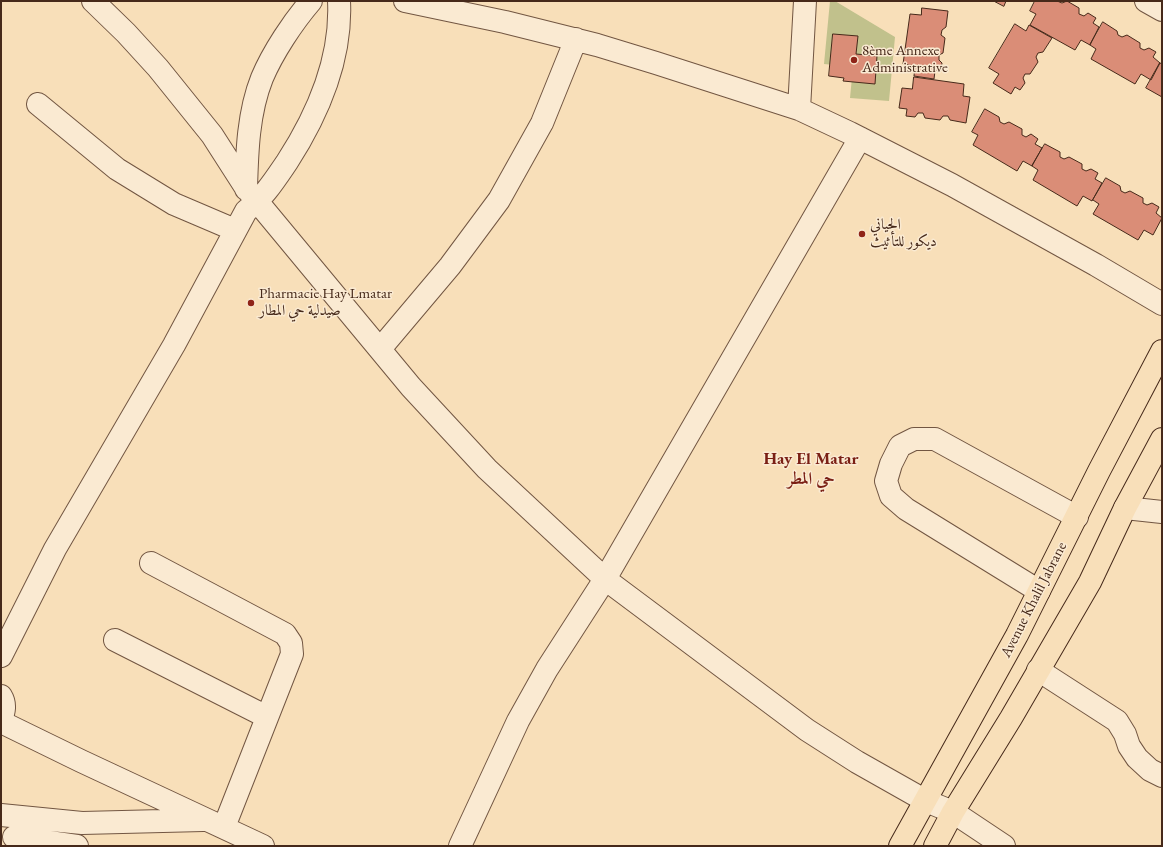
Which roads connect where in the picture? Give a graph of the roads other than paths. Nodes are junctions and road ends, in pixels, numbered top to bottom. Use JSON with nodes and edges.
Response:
{"nodes":[{"id":1,"x":93,"y":1,"type":"edge"},
{"id":2,"x":311,"y":1,"type":"edge"},
{"id":3,"x":339,"y":1,"type":"edge"},
{"id":4,"x":405,"y":1,"type":"edge"},
{"id":5,"x":805,"y":1,"type":"edge"},
{"id":6,"x":1146,"y":1,"type":"edge"},
{"id":7,"x":1162,"y":10,"type":"edge"},
{"id":8,"x":576,"y":40,"type":"junction"},
{"id":9,"x":38,"y":104,"type":"dead end"},
{"id":10,"x":799,"y":109,"type":"junction"},
{"id":11,"x":860,"y":138,"type":"junction"},
{"id":12,"x":250,"y":200,"type":"junction"},
{"id":13,"x":235,"y":230,"type":"junction"},
{"id":14,"x":1162,"y":304,"type":"edge"},
{"id":15,"x":380,"y":349,"type":"junction"},
{"id":16,"x":1162,"y":351,"type":"edge"},
{"id":17,"x":1162,"y":439,"type":"edge"},
{"id":18,"x":1125,"y":508,"type":"junction"},
{"id":19,"x":1162,"y":512,"type":"edge"},
{"id":20,"x":1077,"y":517,"type":"junction"},
{"id":21,"x":151,"y":563,"type":"dead end"},
{"id":22,"x":605,"y":579,"type":"junction"},
{"id":23,"x":1039,"y":592,"type":"junction"},
{"id":24,"x":115,"y":640,"type":"dead end"},
{"id":25,"x":1,"y":656,"type":"edge"},
{"id":26,"x":1038,"y":670,"type":"junction"},
{"id":27,"x":1,"y":696,"type":"edge"},
{"id":28,"x":267,"y":717,"type":"junction"},
{"id":29,"x":1,"y":721,"type":"edge"},
{"id":30,"x":1162,"y":776,"type":"edge"},
{"id":31,"x":926,"y":801,"type":"junction"},
{"id":32,"x":953,"y":812,"type":"junction"},
{"id":33,"x":1,"y":816,"type":"edge"},
{"id":34,"x":25,"y":818,"type":"junction"},
{"id":35,"x":217,"y":824,"type":"junction"},
{"id":36,"x":11,"y":842,"type":"edge"},
{"id":37,"x":77,"y":846,"type":"edge"},
{"id":38,"x":263,"y":846,"type":"edge"},
{"id":39,"x":460,"y":846,"type":"edge"},
{"id":40,"x":900,"y":846,"type":"edge"},
{"id":41,"x":935,"y":846,"type":"edge"},
{"id":42,"x":1004,"y":846,"type":"edge"}],
"edges":[{"from":1,"to":12,"type":"street"},
{"from":2,"to":12,"type":"street"},
{"from":3,"to":12,"type":"street"},
{"from":4,"to":8,"type":"street"},
{"from":5,"to":10,"type":"street"},
{"from":6,"to":7,"type":"street"},
{"from":8,"to":10,"type":"street"},
{"from":8,"to":15,"type":"street"},
{"from":9,"to":13,"type":"street"},
{"from":10,"to":11,"type":"street"},
{"from":11,"to":14,"type":"street"},
{"from":11,"to":22,"type":"street"},
{"from":12,"to":13,"type":"street"},
{"from":12,"to":15,"type":"street"},
{"from":13,"to":25,"type":"street"},
{"from":15,"to":22,"type":"street"},
{"from":16,"to":20,"type":"main road","name":"Avenue Khalil Jabrane"},
{"from":17,"to":18,"type":"main road"},
{"from":18,"to":19,"type":"street"},
{"from":18,"to":26,"type":"main road"},
{"from":20,"to":23,"type":"main road","name":"Avenue Khalil Jabrane"},
{"from":20,"to":23,"type":"street"},
{"from":21,"to":28,"type":"street"},
{"from":22,"to":31,"type":"street"},
{"from":22,"to":39,"type":"street"},
{"from":23,"to":31,"type":"main road","name":"Avenue Khalil Jabrane"},
{"from":24,"to":28,"type":"street"},
{"from":26,"to":30,"type":"street"},
{"from":26,"to":32,"type":"main road"},
{"from":27,"to":29,"type":"street"},
{"from":28,"to":35,"type":"street"},
{"from":29,"to":35,"type":"street"},
{"from":31,"to":32,"type":"street"},
{"from":31,"to":40,"type":"main road","name":"Avenue Khalil Jabrane"},
{"from":32,"to":41,"type":"main road"},
{"from":32,"to":42,"type":"street"},
{"from":33,"to":34,"type":"street"},
{"from":34,"to":35,"type":"street"},
{"from":34,"to":36,"type":"street"},
{"from":35,"to":38,"type":"street"},
{"from":36,"to":37,"type":"street"}]}
